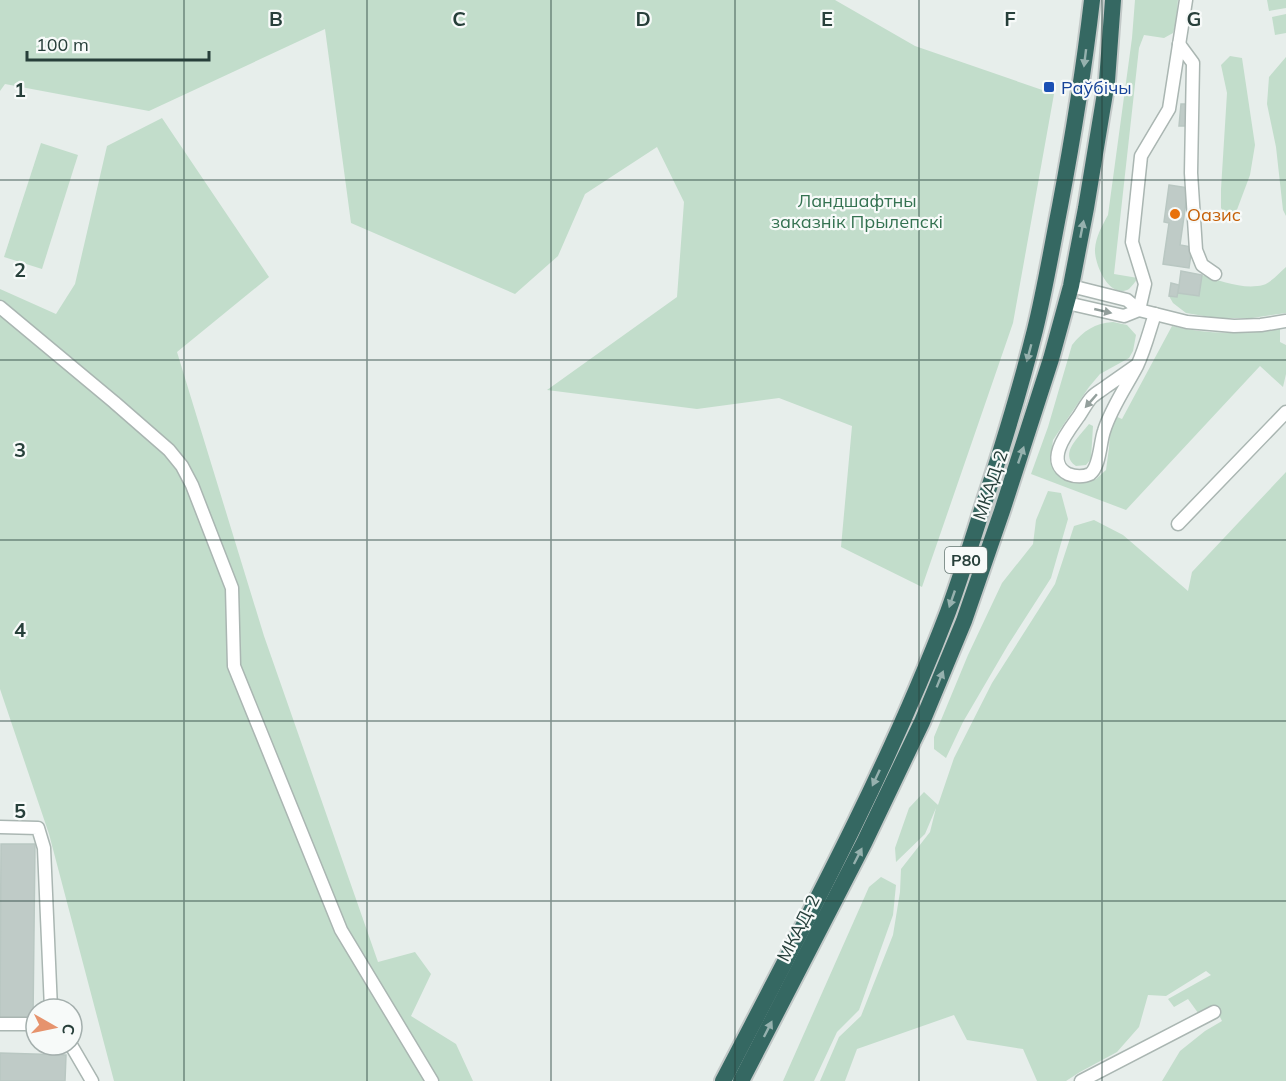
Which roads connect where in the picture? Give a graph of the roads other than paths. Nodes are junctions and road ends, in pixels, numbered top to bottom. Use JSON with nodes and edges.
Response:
{"nodes":[{"id":1,"x":1092,"y":0,"type":"edge"},
{"id":2,"x":1113,"y":0,"type":"edge"},
{"id":3,"x":1185,"y":0,"type":"edge"},
{"id":4,"x":1179,"y":44,"type":"junction"},
{"id":5,"x":1050,"y":259,"type":"junction"},
{"id":6,"x":1215,"y":274,"type":"dead end"},
{"id":7,"x":1065,"y":294,"type":"junction"},
{"id":8,"x":0,"y":307,"type":"edge"},
{"id":9,"x":1139,"y":310,"type":"junction"},
{"id":10,"x":1038,"y":314,"type":"junction"},
{"id":11,"x":1155,"y":314,"type":"junction"},
{"id":12,"x":1286,"y":321,"type":"edge"},
{"id":13,"x":1137,"y":365,"type":"junction"},
{"id":14,"x":1286,"y":412,"type":"edge"},
{"id":15,"x":1178,"y":524,"type":"dead end"},
{"id":16,"x":0,"y":827,"type":"edge"},
{"id":17,"x":50,"y":997,"type":"edge"},
{"id":18,"x":1214,"y":1012,"type":"dead end"},
{"id":19,"x":0,"y":1024,"type":"edge"},
{"id":20,"x":24,"y":1024,"type":"edge"},
{"id":21,"x":78,"y":1057,"type":"edge"},
{"id":22,"x":92,"y":1081,"type":"edge"},
{"id":23,"x":432,"y":1081,"type":"edge"},
{"id":24,"x":723,"y":1081,"type":"edge"},
{"id":25,"x":741,"y":1081,"type":"edge"},
{"id":26,"x":1081,"y":1081,"type":"edge"}],
"edges":[{"from":1,"to":5,"type":"highway","number":"Р80","one_way":true},
{"from":7,"to":2,"type":"highway","name":"МКАД-2","number":"Р80","one_way":true},
{"from":3,"to":4,"type":"street"},
{"from":4,"to":6,"type":"street"},
{"from":4,"to":9,"type":"street"},
{"from":5,"to":7,"type":"highway"},
{"from":5,"to":10,"type":"highway","number":"Р80"},
{"from":7,"to":9,"type":"street"},
{"from":7,"to":9,"type":"street","one_way":true},
{"from":7,"to":10,"type":"highway"},
{"from":25,"to":7,"type":"highway","name":"МКАД-2","number":"Р80","one_way":true},
{"from":8,"to":23,"type":"street"},
{"from":9,"to":11,"type":"street"},
{"from":10,"to":24,"type":"highway","number":"Р80","one_way":true},
{"from":11,"to":12,"type":"street"},
{"from":11,"to":13,"type":"street"},
{"from":13,"to":13,"type":"street","one_way":true},
{"from":14,"to":15,"type":"street"},
{"from":16,"to":17,"type":"street"},
{"from":18,"to":26,"type":"street"},
{"from":19,"to":20,"type":"street"},
{"from":21,"to":22,"type":"street"}]}
